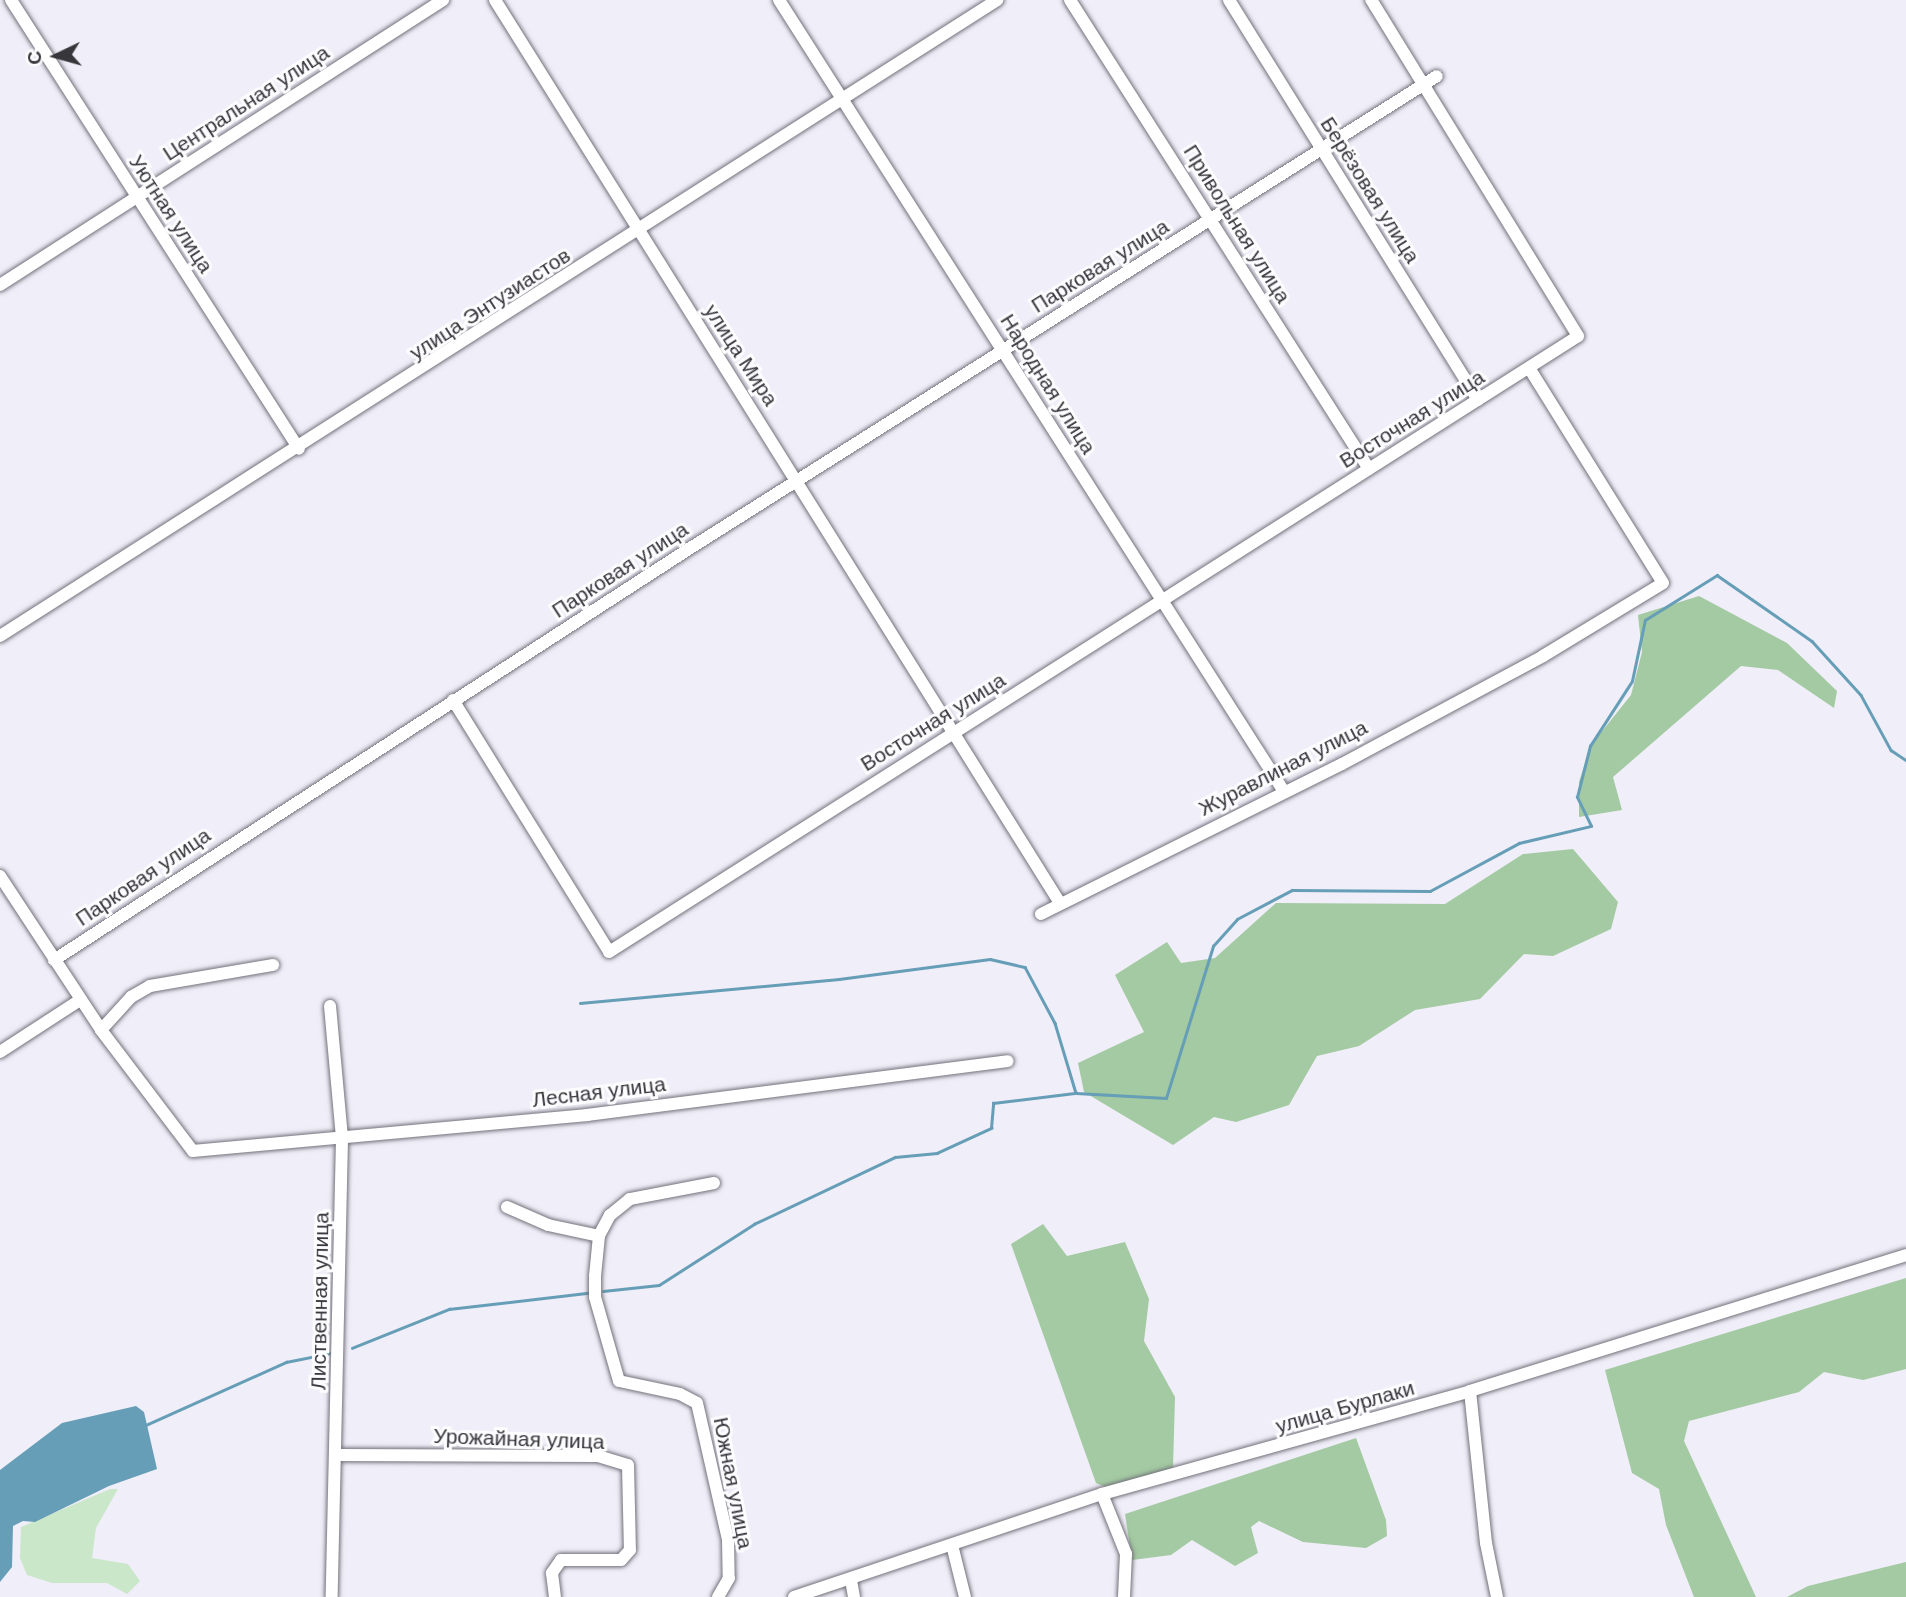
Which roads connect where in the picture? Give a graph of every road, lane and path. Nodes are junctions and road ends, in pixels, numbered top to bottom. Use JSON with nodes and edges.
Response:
{"nodes":[{"id":1,"x":11,"y":0,"type":"edge"},
{"id":2,"x":443,"y":0,"type":"edge"},
{"id":3,"x":495,"y":0,"type":"edge"},
{"id":4,"x":779,"y":0,"type":"edge"},
{"id":5,"x":997,"y":0,"type":"edge"},
{"id":6,"x":1070,"y":0,"type":"edge"},
{"id":7,"x":1229,"y":0,"type":"edge"},
{"id":8,"x":1371,"y":0,"type":"edge"},
{"id":9,"x":1437,"y":76,"type":"dead end"},
{"id":10,"x":1423,"y":85,"type":"junction"},
{"id":11,"x":846,"y":99,"type":"junction"},
{"id":12,"x":1322,"y":150,"type":"junction"},
{"id":13,"x":136,"y":195,"type":"junction"},
{"id":14,"x":1212,"y":219,"type":"junction"},
{"id":15,"x":638,"y":231,"type":"junction"},
{"id":16,"x":0,"y":285,"type":"edge"},
{"id":17,"x":1004,"y":348,"type":"junction"},
{"id":18,"x":1529,"y":368,"type":"junction"},
{"id":19,"x":1478,"y":400,"type":"junction"},
{"id":20,"x":299,"y":449,"type":"junction"},
{"id":21,"x":1369,"y":469,"type":"junction"},
{"id":22,"x":798,"y":480,"type":"junction"},
{"id":23,"x":1160,"y":601,"type":"junction"},
{"id":24,"x":0,"y":636,"type":"edge"},
{"id":25,"x":453,"y":700,"type":"junction"},
{"id":26,"x":955,"y":730,"type":"junction"},
{"id":27,"x":1283,"y":790,"type":"junction"},
{"id":28,"x":0,"y":876,"type":"edge"},
{"id":29,"x":1060,"y":904,"type":"junction"},
{"id":30,"x":1041,"y":914,"type":"dead end"},
{"id":31,"x":54,"y":960,"type":"junction"},
{"id":32,"x":273,"y":965,"type":"dead end"},
{"id":33,"x":80,"y":1000,"type":"junction"},
{"id":34,"x":330,"y":1006,"type":"dead end"},
{"id":35,"x":101,"y":1030,"type":"junction"},
{"id":36,"x":0,"y":1052,"type":"edge"},
{"id":37,"x":1008,"y":1061,"type":"dead end"},
{"id":38,"x":342,"y":1139,"type":"junction"},
{"id":39,"x":714,"y":1183,"type":"dead end"},
{"id":40,"x":507,"y":1207,"type":"dead end"},
{"id":41,"x":599,"y":1236,"type":"junction"},
{"id":42,"x":1906,"y":1255,"type":"edge"},
{"id":43,"x":1470,"y":1391,"type":"junction"},
{"id":44,"x":336,"y":1455,"type":"junction"},
{"id":45,"x":1102,"y":1494,"type":"junction"},
{"id":46,"x":952,"y":1545,"type":"junction"},
{"id":47,"x":851,"y":1580,"type":"junction"},
{"id":48,"x":332,"y":1597,"type":"edge"},
{"id":49,"x":555,"y":1597,"type":"edge"},
{"id":50,"x":718,"y":1597,"type":"edge"},
{"id":51,"x":794,"y":1597,"type":"edge"},
{"id":52,"x":855,"y":1597,"type":"edge"},
{"id":53,"x":965,"y":1597,"type":"edge"},
{"id":54,"x":1124,"y":1597,"type":"edge"},
{"id":55,"x":1497,"y":1597,"type":"edge"}],
"edges":[{"from":1,"to":13,"type":"street","name":"Уютная улица"},
{"from":2,"to":13,"type":"street","name":"Центральная улица"},
{"from":3,"to":15,"type":"street","name":"улица Мира"},
{"from":4,"to":11,"type":"street","name":"Народная улица"},
{"from":5,"to":11,"type":"street","name":"улица Энтузиастов"},
{"from":6,"to":14,"type":"street","name":"Привольная улица"},
{"from":7,"to":12,"type":"street","name":"Берёзовая улица"},
{"from":8,"to":10,"type":"street"},
{"from":9,"to":10,"type":"street","name":"Парковая улица"},
{"from":10,"to":12,"type":"street","name":"Парковая улица"},
{"from":10,"to":18,"type":"street","name":"Восточная улица"},
{"from":11,"to":15,"type":"street","name":"улица Энтузиастов"},
{"from":11,"to":17,"type":"street","name":"Народная улица"},
{"from":12,"to":14,"type":"street","name":"Парковая улица"},
{"from":12,"to":19,"type":"street","name":"Берёзовая улица"},
{"from":13,"to":16,"type":"street","name":"Центральная улица"},
{"from":13,"to":20,"type":"street","name":"Уютная улица"},
{"from":14,"to":17,"type":"street","name":"Парковая улица"},
{"from":14,"to":21,"type":"street","name":"Привольная улица"},
{"from":15,"to":20,"type":"street","name":"улица Энтузиастов"},
{"from":15,"to":22,"type":"street","name":"улица Мира"},
{"from":17,"to":22,"type":"street","name":"Парковая улица"},
{"from":17,"to":23,"type":"street","name":"Народная улица"},
{"from":18,"to":19,"type":"street","name":"Восточная улица"},
{"from":18,"to":27,"type":"street","name":"Журавлиная улица"},
{"from":19,"to":21,"type":"street","name":"Восточная улица"},
{"from":20,"to":24,"type":"street","name":"улица Энтузиастов"},
{"from":21,"to":23,"type":"street","name":"Восточная улица"},
{"from":22,"to":25,"type":"street","name":"Парковая улица"},
{"from":22,"to":26,"type":"street","name":"улица Мира"},
{"from":23,"to":26,"type":"street","name":"Восточная улица"},
{"from":23,"to":27,"type":"street","name":"Народная улица"},
{"from":25,"to":26,"type":"street","name":"Восточная улица"},
{"from":25,"to":31,"type":"street","name":"Парковая улица"},
{"from":26,"to":29,"type":"street","name":"улица Мира"},
{"from":27,"to":29,"type":"street","name":"Журавлиная улица"},
{"from":28,"to":31,"type":"street"},
{"from":29,"to":30,"type":"street","name":"Журавлиная улица"},
{"from":31,"to":33,"type":"street"},
{"from":32,"to":35,"type":"street"},
{"from":33,"to":35,"type":"street"},
{"from":33,"to":36,"type":"street"},
{"from":34,"to":38,"type":"street","name":"Лиственная улица"},
{"from":35,"to":38,"type":"street","name":"Лесная улица"},
{"from":37,"to":38,"type":"street","name":"Лесная улица"},
{"from":38,"to":44,"type":"street","name":"Лиственная улица"},
{"from":39,"to":41,"type":"street"},
{"from":40,"to":41,"type":"street"},
{"from":41,"to":50,"type":"street","name":"Южная улица"},
{"from":42,"to":43,"type":"street","name":"улица Бурлаки"},
{"from":43,"to":45,"type":"street","name":"улица Бурлаки"},
{"from":43,"to":55,"type":"street"},
{"from":44,"to":48,"type":"street","name":"Лиственная улица"},
{"from":44,"to":49,"type":"street","name":"Урожайная улица"},
{"from":45,"to":46,"type":"street","name":"улица Бурлаки"},
{"from":45,"to":54,"type":"street"},
{"from":46,"to":47,"type":"street","name":"улица Бурлаки"},
{"from":46,"to":53,"type":"street"},
{"from":47,"to":51,"type":"street","name":"улица Бурлаки"},
{"from":47,"to":52,"type":"street"}]}
